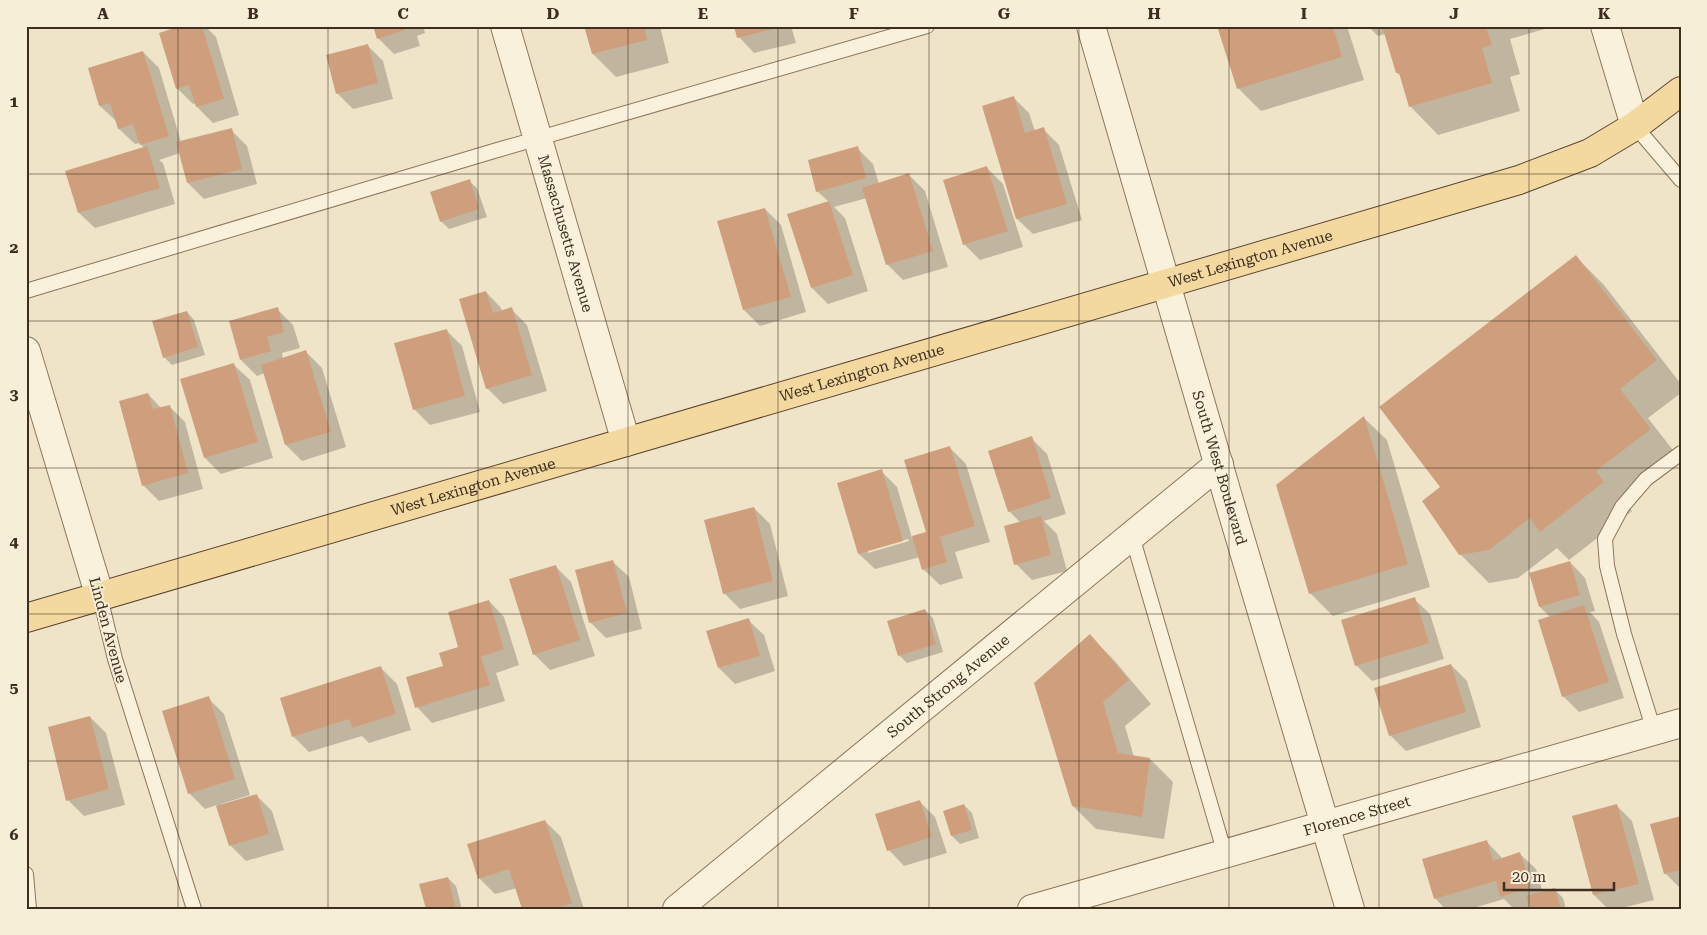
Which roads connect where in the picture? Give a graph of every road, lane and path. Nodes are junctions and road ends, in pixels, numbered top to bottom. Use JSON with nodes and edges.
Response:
{"nodes":[{"id":1,"x":505,"y":26,"type":"edge"},
{"id":2,"x":928,"y":26,"type":"edge"},
{"id":3,"x":1091,"y":26,"type":"edge"},
{"id":4,"x":1605,"y":26,"type":"edge"},
{"id":5,"x":1681,"y":91,"type":"edge"},
{"id":6,"x":1635,"y":126,"type":"junction"},
{"id":7,"x":538,"y":139,"type":"junction"},
{"id":8,"x":1681,"y":180,"type":"edge"},
{"id":9,"x":1164,"y":283,"type":"junction"},
{"id":10,"x":26,"y":292,"type":"edge"},
{"id":11,"x":26,"y":351,"type":"edge"},
{"id":12,"x":626,"y":442,"type":"junction"},
{"id":13,"x":1681,"y":453,"type":"edge"},
{"id":14,"x":1220,"y":464,"type":"junction"},
{"id":15,"x":1132,"y":536,"type":"junction"},
{"id":16,"x":100,"y":597,"type":"junction"},
{"id":17,"x":26,"y":618,"type":"edge"},
{"id":18,"x":1681,"y":723,"type":"edge"},
{"id":19,"x":1654,"y":731,"type":"junction"},
{"id":20,"x":1325,"y":826,"type":"junction"},
{"id":21,"x":1225,"y":854,"type":"junction"},
{"id":22,"x":26,"y":874,"type":"edge"},
{"id":23,"x":29,"y":909,"type":"edge"},
{"id":24,"x":194,"y":909,"type":"edge"},
{"id":25,"x":677,"y":909,"type":"edge"},
{"id":26,"x":1032,"y":909,"type":"edge"},
{"id":27,"x":1350,"y":909,"type":"edge"}],
"edges":[{"from":1,"to":7,"type":"street","name":"Massachusetts Avenue"},
{"from":2,"to":7,"type":"lane"},
{"from":3,"to":9,"type":"street","name":"South West Boulevard"},
{"from":4,"to":6,"type":"street"},
{"from":5,"to":6,"type":"main road","name":"West Lexington Avenue"},
{"from":6,"to":8,"type":"lane"},
{"from":6,"to":9,"type":"main road","name":"West Lexington Avenue"},
{"from":7,"to":10,"type":"lane"},
{"from":7,"to":12,"type":"street","name":"Massachusetts Avenue"},
{"from":9,"to":12,"type":"main road","name":"West Lexington Avenue"},
{"from":9,"to":14,"type":"street","name":"South West Boulevard"},
{"from":11,"to":16,"type":"street","name":"Linden Avenue"},
{"from":12,"to":16,"type":"main road","name":"West Lexington Avenue"},
{"from":13,"to":19,"type":"lane"},
{"from":14,"to":15,"type":"street","name":"South Strong Avenue"},
{"from":14,"to":20,"type":"street","name":"South West Boulevard"},
{"from":15,"to":21,"type":"lane"},
{"from":15,"to":25,"type":"street","name":"South Strong Avenue"},
{"from":16,"to":17,"type":"main road","name":"West Lexington Avenue"},
{"from":16,"to":24,"type":"lane","name":"Linden Avenue"},
{"from":18,"to":19,"type":"street","name":"Florence Street"},
{"from":19,"to":20,"type":"street","name":"Florence Street"},
{"from":20,"to":21,"type":"street","name":"Florence Street"},
{"from":20,"to":27,"type":"street","name":"South West Boulevard"},
{"from":21,"to":26,"type":"street","name":"Florence Street"},
{"from":22,"to":23,"type":"lane"}]}
